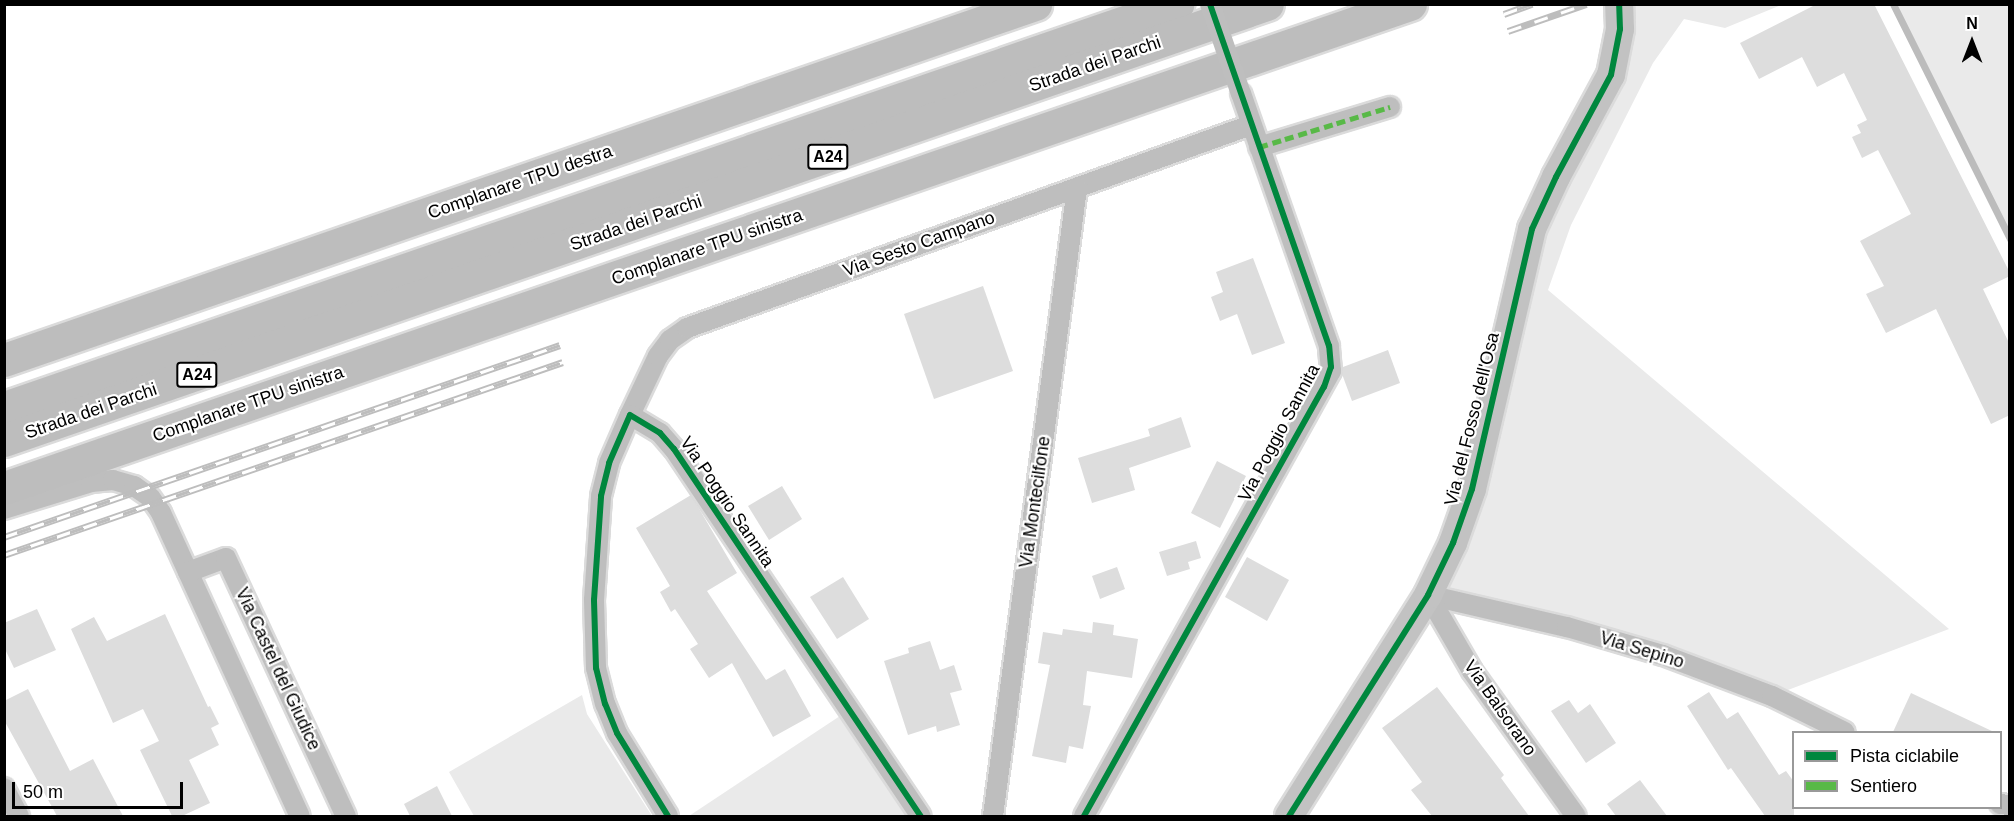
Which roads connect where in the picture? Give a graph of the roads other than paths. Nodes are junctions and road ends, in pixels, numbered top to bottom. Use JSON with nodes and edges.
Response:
{"nodes":[{"id":1,"x":1035,"y":4,"type":"edge"},
{"id":2,"x":1177,"y":4,"type":"edge"},
{"id":3,"x":1210,"y":4,"type":"edge"},
{"id":4,"x":1267,"y":4,"type":"edge"},
{"id":5,"x":1410,"y":4,"type":"edge"},
{"id":6,"x":1619,"y":4,"type":"edge"},
{"id":7,"x":1390,"y":107,"type":"dead end"},
{"id":8,"x":1251,"y":125,"type":"junction"},
{"id":9,"x":1258,"y":147,"type":"junction"},
{"id":10,"x":1077,"y":188,"type":"junction"},
{"id":11,"x":4,"y":360,"type":"edge"},
{"id":12,"x":4,"y":408,"type":"edge"},
{"id":13,"x":630,"y":415,"type":"junction"},
{"id":14,"x":4,"y":440,"type":"edge"},
{"id":15,"x":4,"y":488,"type":"edge"},
{"id":16,"x":4,"y":509,"type":"edge"},
{"id":17,"x":188,"y":572,"type":"junction"},
{"id":18,"x":1428,"y":596,"type":"junction"},
{"id":19,"x":1843,"y":731,"type":"edge"},
{"id":20,"x":4,"y":788,"type":"edge"},
{"id":21,"x":19,"y":816,"type":"edge"},
{"id":22,"x":300,"y":816,"type":"edge"},
{"id":23,"x":346,"y":816,"type":"edge"},
{"id":24,"x":668,"y":816,"type":"edge"},
{"id":25,"x":921,"y":816,"type":"edge"},
{"id":26,"x":993,"y":816,"type":"edge"},
{"id":27,"x":1084,"y":816,"type":"edge"},
{"id":28,"x":1289,"y":816,"type":"edge"},
{"id":29,"x":1576,"y":816,"type":"edge"}],
"edges":[{"from":1,"to":11,"type":"highway","name":"Complanare TPU destra"},
{"from":2,"to":12,"type":"highway","name":"Strada dei Parchi","number":"A24"},
{"from":3,"to":8,"type":"street","name":"Via Poggio Sannita","bridge":true},
{"from":4,"to":14,"type":"highway","name":"Strada dei Parchi","number":"A24"},
{"from":5,"to":15,"type":"highway","name":"Complanare TPU sinistra"},
{"from":6,"to":18,"type":"street","name":"Via del Fosso dell'Osa"},
{"from":7,"to":9,"type":"street"},
{"from":8,"to":9,"type":"street","name":"Via Poggio Sannita"},
{"from":8,"to":10,"type":"street","name":"Via Sesto Campano"},
{"from":9,"to":27,"type":"street","name":"Via Poggio Sannita"},
{"from":10,"to":13,"type":"street","name":"Via Sesto Campano"},
{"from":10,"to":26,"type":"street","name":"Via Montecilfone"},
{"from":13,"to":24,"type":"street"},
{"from":13,"to":25,"type":"street","name":"Via Poggio Sannita"},
{"from":16,"to":17,"type":"street"},
{"from":17,"to":22,"type":"street"},
{"from":17,"to":23,"type":"street","name":"Via Castel del Giudice"},
{"from":18,"to":19,"type":"street","name":"Via Sepino"},
{"from":18,"to":28,"type":"street","name":"Via del Fosso dell'Osa"},
{"from":18,"to":29,"type":"street","name":"Via Balsorano"},
{"from":20,"to":21,"type":"street"}]}
